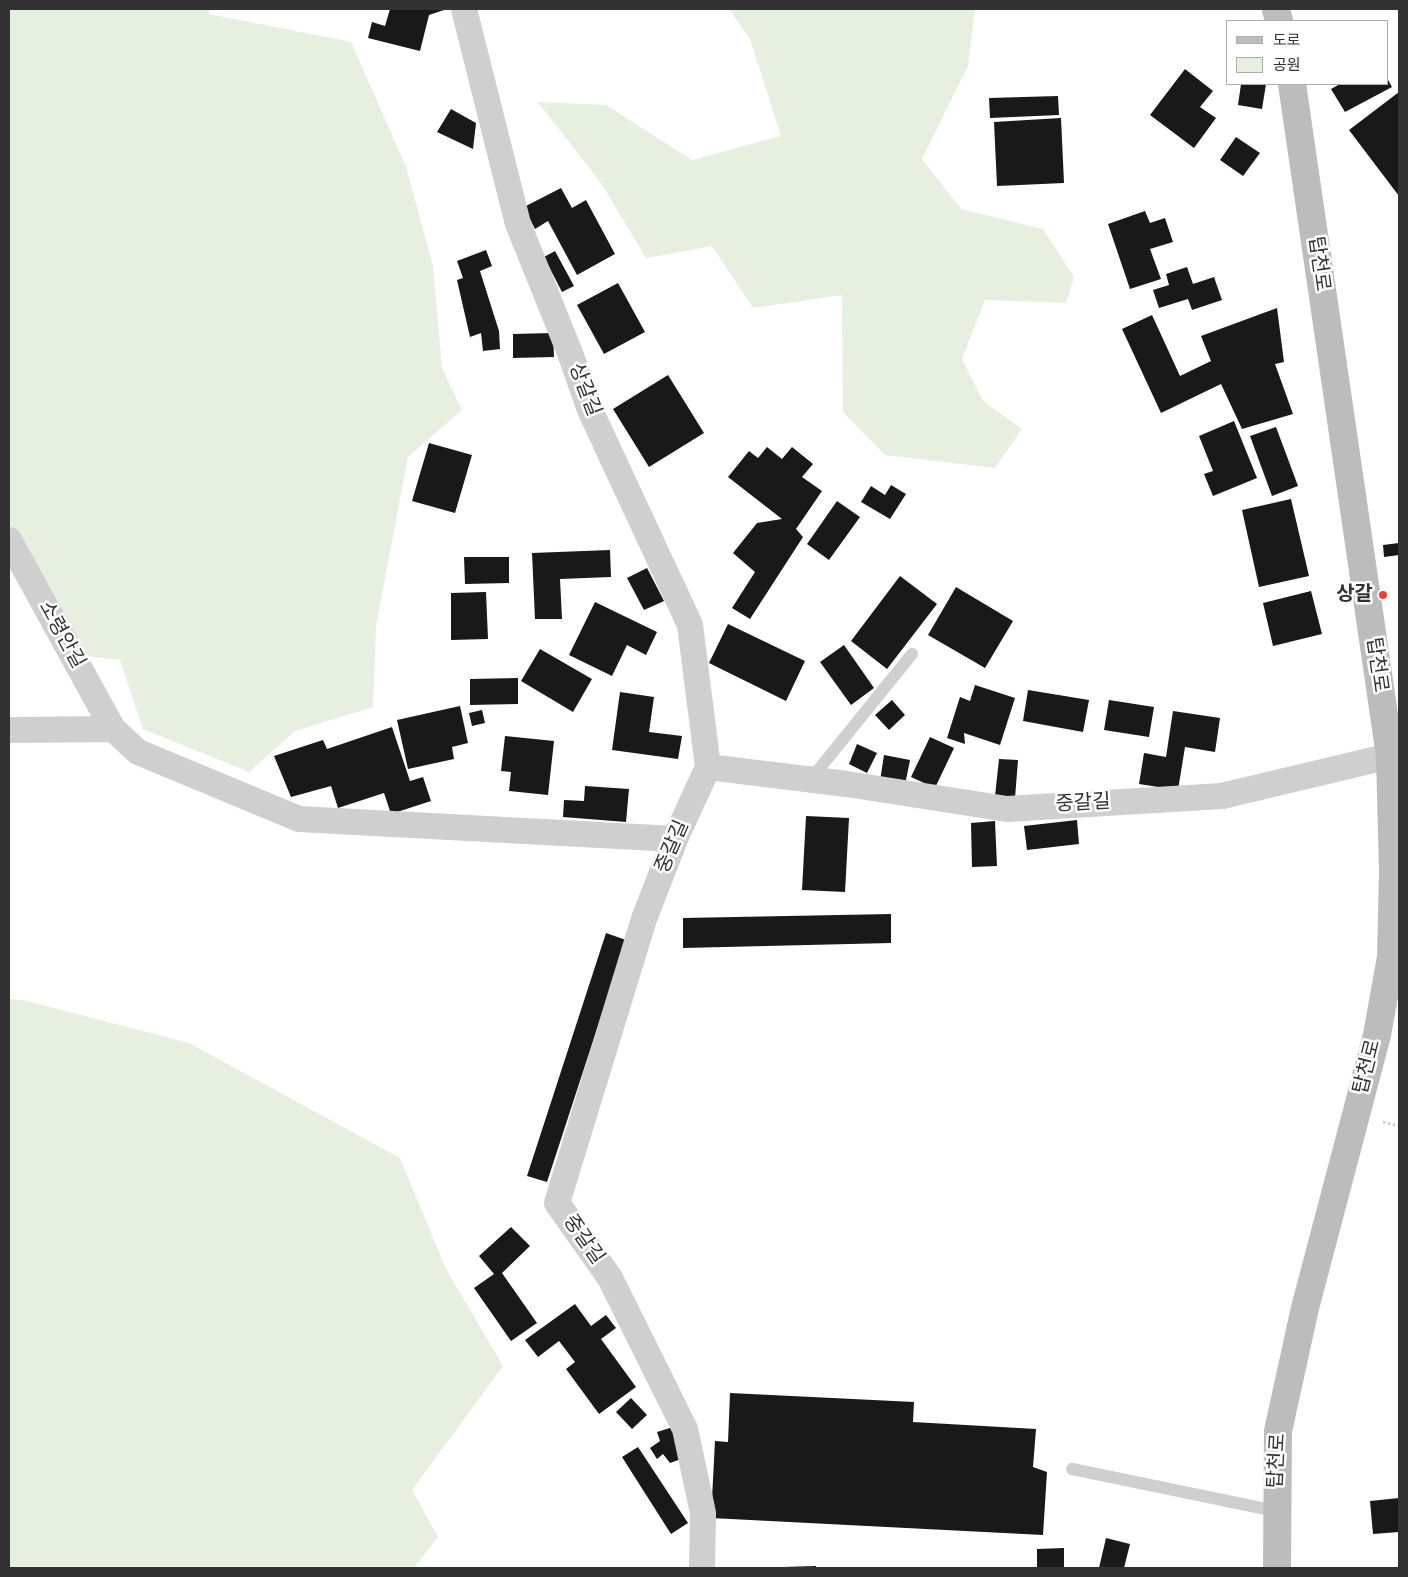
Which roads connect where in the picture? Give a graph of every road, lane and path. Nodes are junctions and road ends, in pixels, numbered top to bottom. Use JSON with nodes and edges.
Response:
{"nodes":[{"id":1,"x":464,"y":9,"type":"edge"},
{"id":2,"x":1292,"y":85,"type":"edge"},
{"id":3,"x":9,"y":540,"type":"edge"},
{"id":4,"x":912,"y":654,"type":"dead end"},
{"id":5,"x":114,"y":729,"type":"junction"},
{"id":6,"x":9,"y":730,"type":"edge"},
{"id":7,"x":1394,"y":755,"type":"edge"},
{"id":8,"x":708,"y":767,"type":"junction"},
{"id":9,"x":810,"y":779,"type":"junction"},
{"id":10,"x":674,"y":839,"type":"junction"},
{"id":11,"x":1072,"y":1469,"type":"dead end"},
{"id":12,"x":1276,"y":1510,"type":"junction"},
{"id":13,"x":702,"y":1568,"type":"edge"},
{"id":14,"x":1277,"y":1568,"type":"edge"}],
"edges":[{"from":1,"to":8,"type":"street","name":"상갈길"},
{"from":2,"to":7,"type":"main road","name":"탑천로"},
{"from":3,"to":5,"type":"street","name":"소령안길"},
{"from":4,"to":9,"type":"lane"},
{"from":5,"to":6,"type":"street"},
{"from":5,"to":10,"type":"street","name":"소령안길"},
{"from":7,"to":9,"type":"street","name":"중갈길"},
{"from":7,"to":12,"type":"main road","name":"탑천로"},
{"from":8,"to":9,"type":"street","name":"중갈길"},
{"from":8,"to":10,"type":"street","name":"중갈길"},
{"from":10,"to":13,"type":"street","name":"중갈길"},
{"from":11,"to":12,"type":"lane"},
{"from":12,"to":14,"type":"main road","name":"탑천로"}]}
